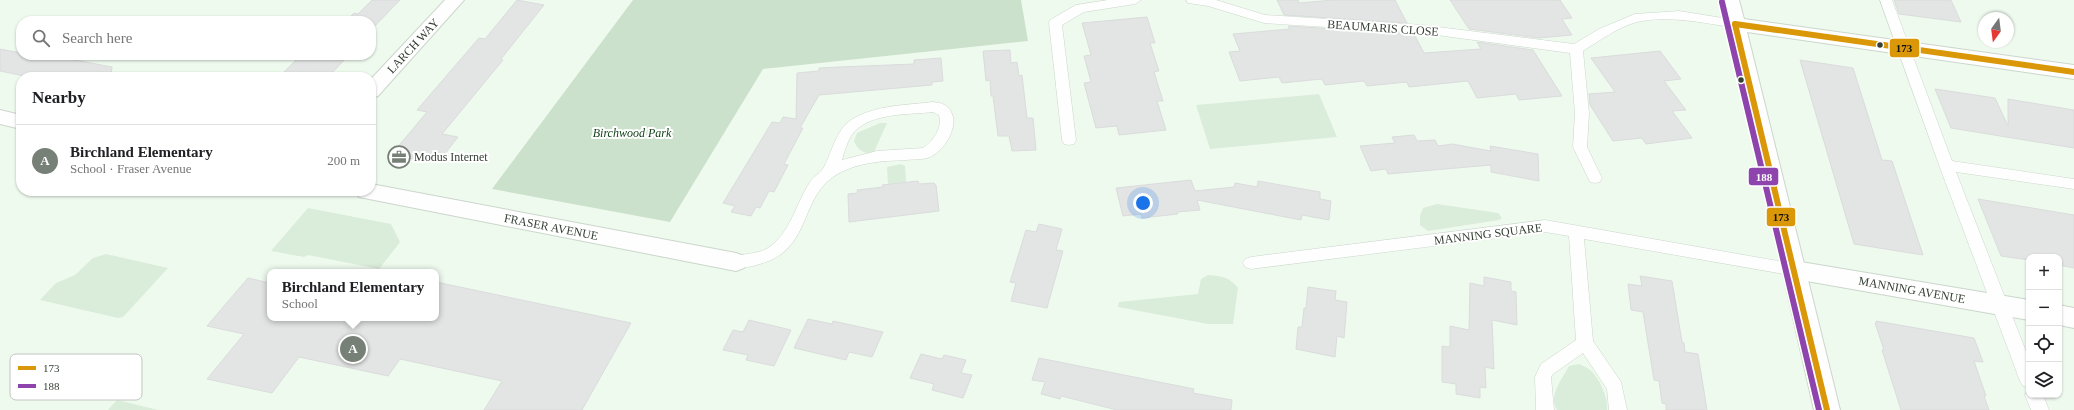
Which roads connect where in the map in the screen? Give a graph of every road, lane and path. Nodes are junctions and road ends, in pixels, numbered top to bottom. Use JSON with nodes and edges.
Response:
{"nodes":[{"id":1,"x":455,"y":0,"type":"edge"},
{"id":2,"x":1135,"y":0,"type":"edge"},
{"id":3,"x":1192,"y":0,"type":"edge"},
{"id":4,"x":1730,"y":0,"type":"edge"},
{"id":5,"x":1886,"y":0,"type":"edge"},
{"id":6,"x":1735,"y":24,"type":"junction"},
{"id":7,"x":1903,"y":48,"type":"junction"},
{"id":8,"x":1576,"y":49,"type":"junction"},
{"id":9,"x":2074,"y":72,"type":"edge"},
{"id":10,"x":376,"y":86,"type":"edge"},
{"id":11,"x":0,"y":118,"type":"edge"},
{"id":12,"x":16,"y":121,"type":"edge"},
{"id":13,"x":1070,"y":140,"type":"dead end"},
{"id":14,"x":1946,"y":165,"type":"junction"},
{"id":15,"x":830,"y":171,"type":"junction"},
{"id":16,"x":1595,"y":178,"type":"dead end"},
{"id":17,"x":2074,"y":184,"type":"edge"},
{"id":18,"x":376,"y":193,"type":"edge"},
{"id":19,"x":1576,"y":232,"type":"junction"},
{"id":20,"x":736,"y":262,"type":"joint"},
{"id":21,"x":1251,"y":263,"type":"dead end"},
{"id":22,"x":1795,"y":270,"type":"junction"},
{"id":23,"x":2001,"y":305,"type":"junction"},
{"id":24,"x":2026,"y":309,"type":"edge"},
{"id":25,"x":2062,"y":316,"type":"edge"},
{"id":26,"x":2074,"y":318,"type":"edge"},
{"id":27,"x":1585,"y":342,"type":"junction"},
{"id":28,"x":2026,"y":373,"type":"edge"},
{"id":29,"x":2035,"y":398,"type":"edge"},
{"id":30,"x":1545,"y":410,"type":"edge"},
{"id":31,"x":1618,"y":410,"type":"edge"},
{"id":32,"x":1827,"y":410,"type":"edge"},
{"id":33,"x":2040,"y":410,"type":"edge"}],
"edges":[{"from":1,"to":10,"type":"street","name":"LARCH WAY"},
{"from":2,"to":13,"type":"lane"},
{"from":3,"to":8,"type":"lane","name":"BEAUMARIS CLOSE"},
{"from":4,"to":6,"type":"street"},
{"from":5,"to":7,"type":"lane"},
{"from":6,"to":7,"type":"street"},
{"from":6,"to":8,"type":"lane"},
{"from":6,"to":22,"type":"street"},
{"from":7,"to":9,"type":"street"},
{"from":7,"to":14,"type":"lane"},
{"from":8,"to":16,"type":"lane"},
{"from":11,"to":12,"type":"street"},
{"from":14,"to":17,"type":"lane"},
{"from":14,"to":23,"type":"lane"},
{"from":15,"to":15,"type":"lane"},
{"from":15,"to":20,"type":"lane"},
{"from":18,"to":20,"type":"street","name":"FRASER AVENUE"},
{"from":19,"to":21,"type":"lane","name":"MANNING SQUARE"},
{"from":19,"to":22,"type":"lane","name":"MANNING SQUARE"},
{"from":19,"to":27,"type":"lane"},
{"from":22,"to":23,"type":"street","name":"MANNING AVENUE"},
{"from":22,"to":32,"type":"street"},
{"from":23,"to":24,"type":"street","name":"MANNING AVENUE"},
{"from":23,"to":28,"type":"lane"},
{"from":25,"to":26,"type":"street"},
{"from":27,"to":30,"type":"lane"},
{"from":27,"to":31,"type":"lane"},
{"from":29,"to":33,"type":"lane"}]}
